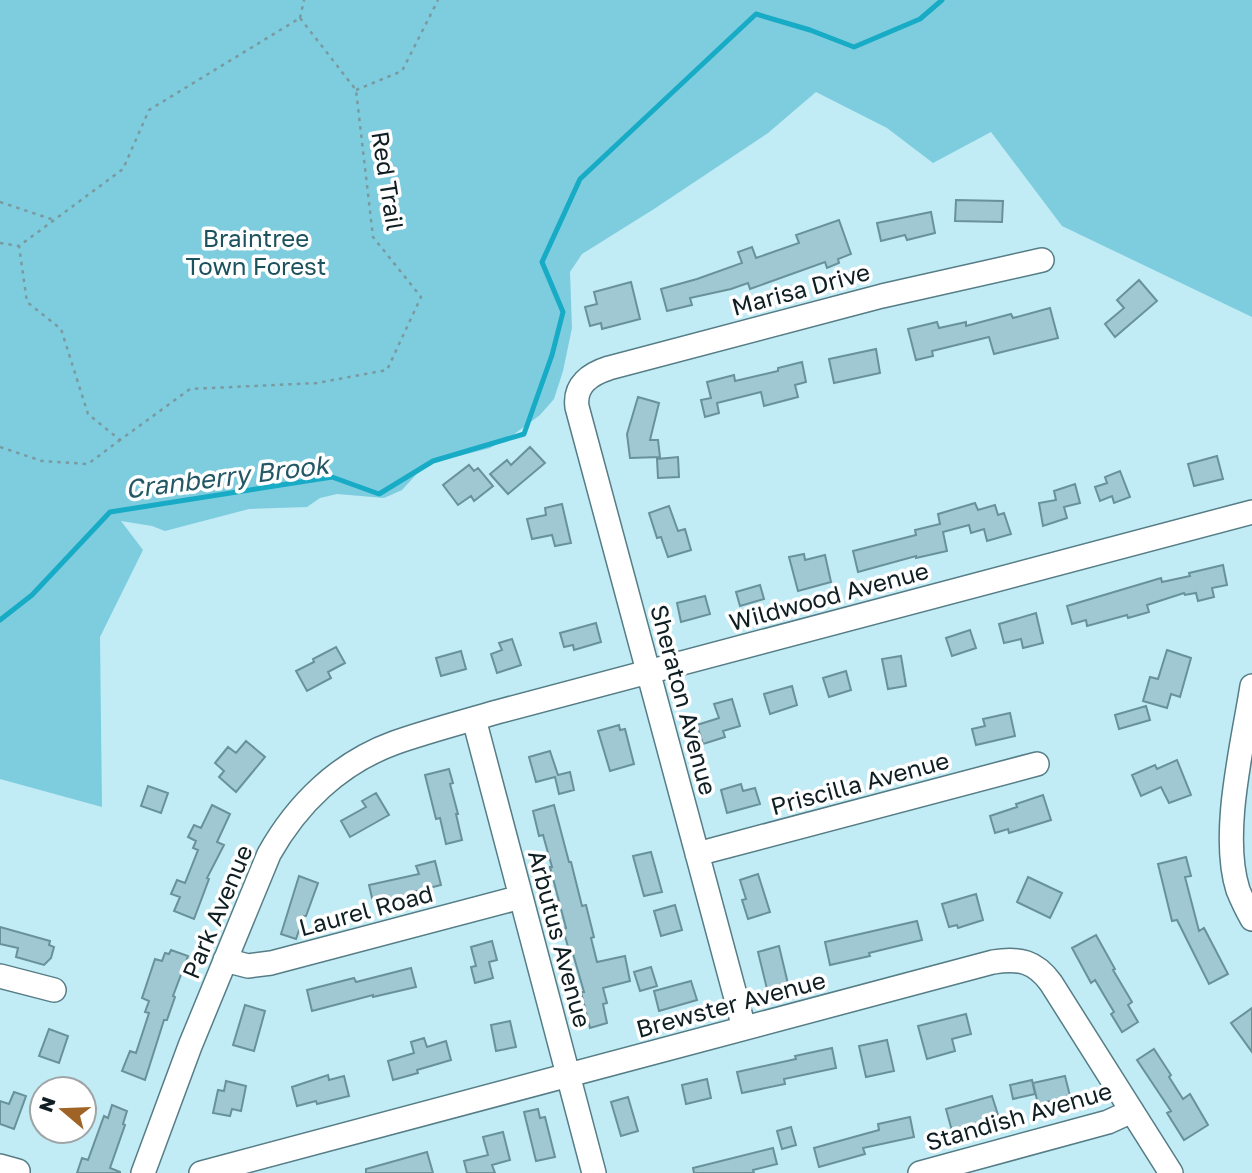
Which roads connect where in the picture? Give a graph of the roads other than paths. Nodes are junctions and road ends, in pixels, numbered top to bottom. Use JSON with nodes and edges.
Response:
{"nodes":[{"id":1,"x":1042,"y":260,"type":"dead end"},
{"id":2,"x":580,"y":386,"type":"joint"},
{"id":3,"x":1251,"y":516,"type":"edge"},
{"id":4,"x":648,"y":673,"type":"junction"},
{"id":5,"x":1252,"y":686,"type":"edge"},
{"id":6,"x":1250,"y":717,"type":"edge"},
{"id":7,"x":474,"y":719,"type":"junction"},
{"id":8,"x":419,"y":735,"type":"joint"},
{"id":9,"x":1037,"y":764,"type":"dead end"},
{"id":10,"x":697,"y":855,"type":"junction"},
{"id":11,"x":521,"y":897,"type":"junction"},
{"id":12,"x":1252,"y":919,"type":"edge"},
{"id":13,"x":225,"y":960,"type":"junction"},
{"id":14,"x":0,"y":976,"type":"edge"},
{"id":15,"x":54,"y":990,"type":"dead end"},
{"id":16,"x":744,"y":1028,"type":"junction"},
{"id":17,"x":568,"y":1075,"type":"junction"},
{"id":18,"x":1132,"y":1111,"type":"junction"},
{"id":19,"x":143,"y":1173,"type":"edge"},
{"id":20,"x":201,"y":1173,"type":"edge"},
{"id":21,"x":594,"y":1173,"type":"edge"},
{"id":22,"x":920,"y":1173,"type":"edge"},
{"id":23,"x":1171,"y":1173,"type":"edge"}],
"edges":[{"from":1,"to":2,"type":"street","name":"Marisa Drive"},
{"from":2,"to":4,"type":"street","name":"Sheraton Avenue"},
{"from":3,"to":4,"type":"street","name":"Wildwood Avenue"},
{"from":4,"to":7,"type":"street","name":"Wildwood Avenue"},
{"from":4,"to":10,"type":"street","name":"Sheraton Avenue"},
{"from":5,"to":6,"type":"street"},
{"from":6,"to":12,"type":"street"},
{"from":7,"to":8,"type":"street","name":"Wildwood Avenue"},
{"from":7,"to":11,"type":"street","name":"Arbutus Avenue"},
{"from":8,"to":13,"type":"street","name":"Park Avenue"},
{"from":9,"to":10,"type":"street","name":"Priscilla Avenue"},
{"from":10,"to":16,"type":"street","name":"Sheraton Avenue"},
{"from":11,"to":13,"type":"street","name":"Laurel Road"},
{"from":11,"to":17,"type":"street","name":"Arbutus Avenue"},
{"from":13,"to":19,"type":"street","name":"Park Avenue"},
{"from":14,"to":15,"type":"street"},
{"from":16,"to":17,"type":"street","name":"Brewster Avenue"},
{"from":16,"to":18,"type":"street","name":"Brewster Avenue"},
{"from":17,"to":20,"type":"street","name":"Brewster Avenue"},
{"from":17,"to":21,"type":"street","name":"Arbutus Avenue"},
{"from":18,"to":22,"type":"street","name":"Standish Avenue"},
{"from":18,"to":23,"type":"street","name":"Brewster Avenue"}]}
